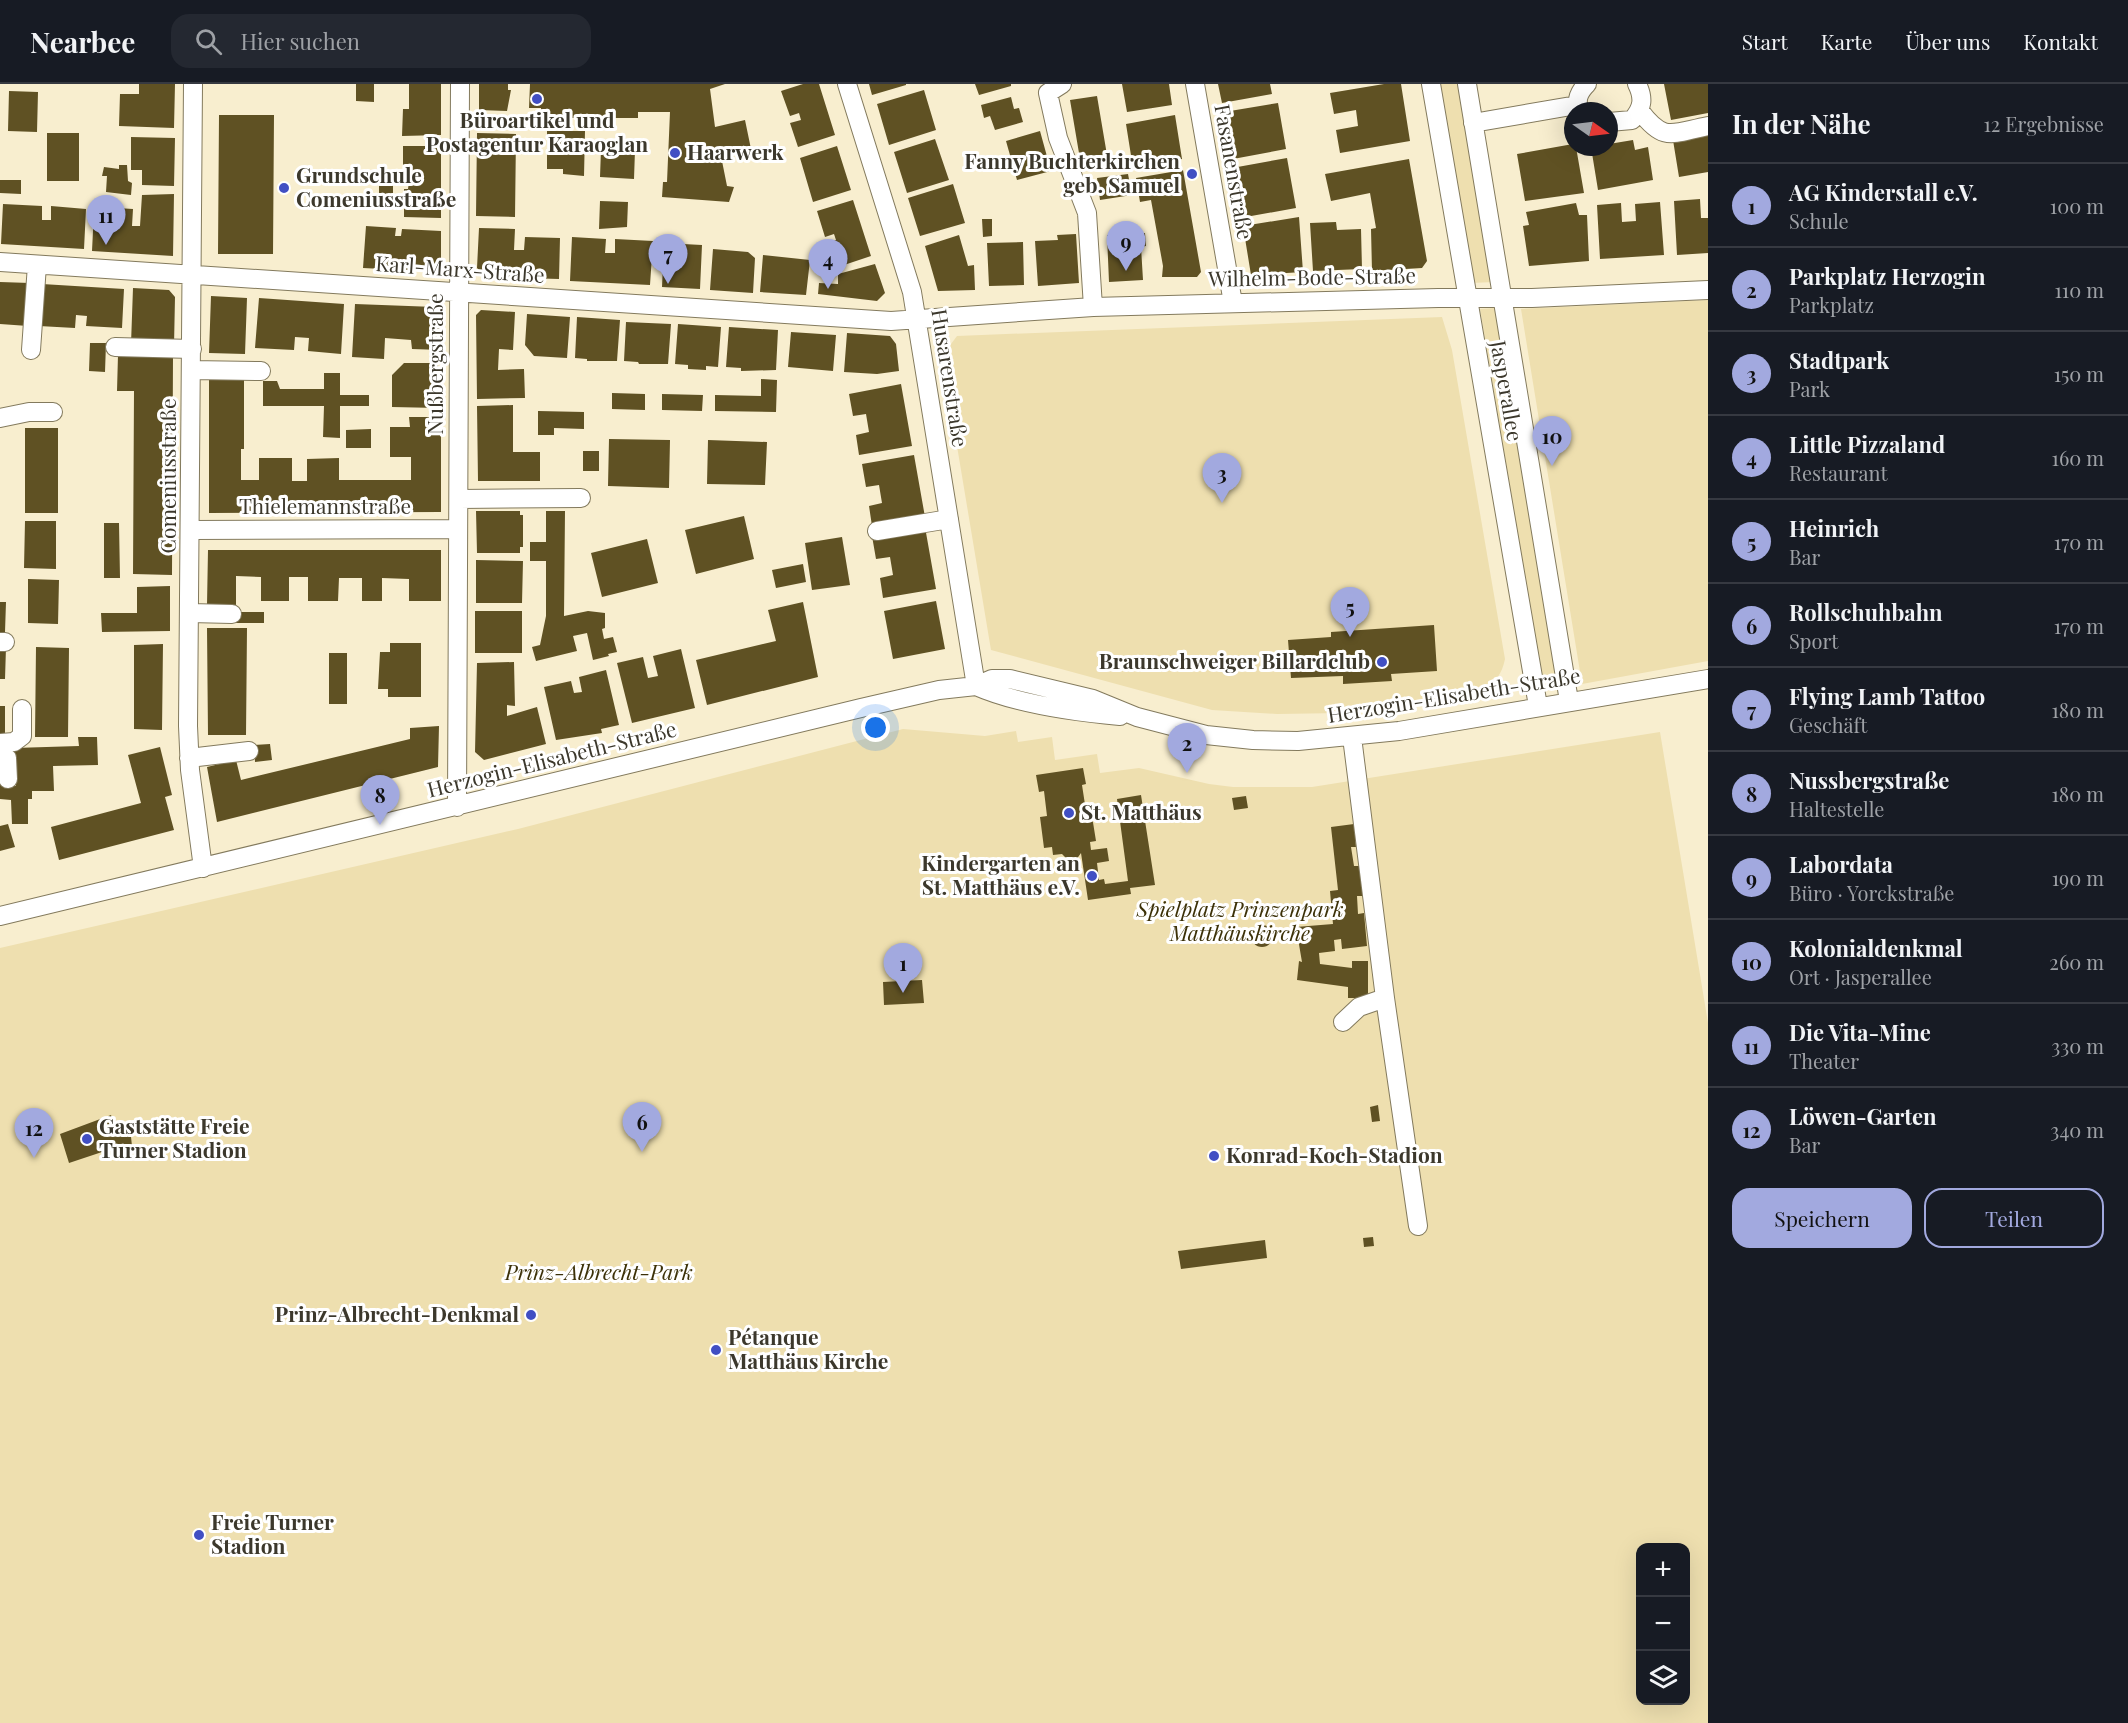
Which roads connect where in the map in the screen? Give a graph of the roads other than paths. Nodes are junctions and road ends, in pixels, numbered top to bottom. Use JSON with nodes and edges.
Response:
{"nodes":[{"id":1,"x":193,"y":84,"type":"edge"},
{"id":2,"x":460,"y":84,"type":"edge"},
{"id":3,"x":847,"y":84,"type":"edge"},
{"id":4,"x":1195,"y":84,"type":"edge"},
{"id":5,"x":1431,"y":84,"type":"edge"},
{"id":6,"x":1467,"y":84,"type":"edge"},
{"id":7,"x":1587,"y":84,"type":"edge"},
{"id":8,"x":1637,"y":84,"type":"edge"},
{"id":9,"x":1048,"y":87,"type":"edge"},
{"id":10,"x":1579,"y":102,"type":"edge"},
{"id":11,"x":1564,"y":110,"type":"edge"},
{"id":12,"x":1640,"y":111,"type":"junction"},
{"id":13,"x":1618,"y":121,"type":"edge"},
{"id":14,"x":1473,"y":123,"type":"junction"},
{"id":15,"x":1708,"y":126,"type":"edge"},
{"id":16,"x":0,"y":262,"type":"edge"},
{"id":17,"x":37,"y":265,"type":"junction"},
{"id":18,"x":192,"y":276,"type":"junction"},
{"id":19,"x":1708,"y":290,"type":"edge"},
{"id":20,"x":459,"y":292,"type":"junction"},
{"id":21,"x":1467,"y":298,"type":"junction"},
{"id":22,"x":1503,"y":298,"type":"junction"},
{"id":23,"x":1233,"y":303,"type":"junction"},
{"id":24,"x":1093,"y":307,"type":"junction"},
{"id":25,"x":917,"y":319,"type":"junction"},
{"id":26,"x":115,"y":347,"type":"dead end"},
{"id":27,"x":31,"y":350,"type":"dead end"},
{"id":28,"x":191,"y":359,"type":"junction"},
{"id":29,"x":255,"y":365,"type":"dead end"},
{"id":30,"x":53,"y":412,"type":"dead end"},
{"id":31,"x":0,"y":418,"type":"edge"},
{"id":32,"x":581,"y":498,"type":"dead end"},
{"id":33,"x":459,"y":499,"type":"junction"},
{"id":34,"x":949,"y":519,"type":"junction"},
{"id":35,"x":459,"y":529,"type":"junction"},
{"id":36,"x":191,"y":530,"type":"junction"},
{"id":37,"x":877,"y":531,"type":"dead end"},
{"id":38,"x":190,"y":613,"type":"junction"},
{"id":39,"x":232,"y":614,"type":"dead end"},
{"id":40,"x":1708,"y":680,"type":"edge"},
{"id":41,"x":976,"y":686,"type":"junction"},
{"id":42,"x":1569,"y":701,"type":"junction"},
{"id":43,"x":1538,"y":706,"type":"junction"},
{"id":44,"x":22,"y":708,"type":"dead end"},
{"id":45,"x":1352,"y":737,"type":"junction"},
{"id":46,"x":0,"y":743,"type":"edge"},
{"id":47,"x":249,"y":751,"type":"dead end"},
{"id":48,"x":0,"y":754,"type":"edge"},
{"id":49,"x":189,"y":758,"type":"junction"},
{"id":50,"x":8,"y":779,"type":"dead end"},
{"id":51,"x":457,"y":807,"type":"junction"},
{"id":52,"x":203,"y":868,"type":"junction"},
{"id":53,"x":0,"y":916,"type":"edge"},
{"id":54,"x":1385,"y":998,"type":"junction"},
{"id":55,"x":1343,"y":1022,"type":"dead end"},
{"id":56,"x":1418,"y":1226,"type":"dead end"}],
"edges":[{"from":1,"to":18,"type":"street","name":"Comeniusstraße"},
{"from":2,"to":20,"type":"street","name":"Nußbergstraße"},
{"from":3,"to":25,"type":"street","name":"Husarenstraße"},
{"from":4,"to":23,"type":"street","name":"Fasanenstraße"},
{"from":5,"to":21,"type":"street","name":"Jasperallee"},
{"from":6,"to":14,"type":"street","name":"Jasperallee"},
{"from":7,"to":10,"type":"street"},
{"from":8,"to":12,"type":"street"},
{"from":9,"to":24,"type":"street"},
{"from":11,"to":14,"type":"street"},
{"from":12,"to":13,"type":"street"},
{"from":12,"to":15,"type":"street"},
{"from":14,"to":22,"type":"street","name":"Jasperallee"},
{"from":16,"to":17,"type":"street","name":"Karl-Marx-Straße"},
{"from":17,"to":18,"type":"street","name":"Karl-Marx-Straße"},
{"from":17,"to":27,"type":"street"},
{"from":18,"to":20,"type":"street","name":"Karl-Marx-Straße"},
{"from":18,"to":28,"type":"street","name":"Comeniusstraße"},
{"from":19,"to":22,"type":"street","name":"Wilhelm-Bode-Straße"},
{"from":20,"to":25,"type":"street","name":"Karl-Marx-Straße"},
{"from":20,"to":33,"type":"street","name":"Nußbergstraße"},
{"from":21,"to":22,"type":"street","name":"Wilhelm-Bode-Straße"},
{"from":21,"to":23,"type":"street","name":"Wilhelm-Bode-Straße"},
{"from":21,"to":43,"type":"street","name":"Jasperallee"},
{"from":22,"to":42,"type":"street","name":"Jasperallee"},
{"from":23,"to":24,"type":"street","name":"Wilhelm-Bode-Straße"},
{"from":24,"to":25,"type":"street","name":"Wilhelm-Bode-Straße"},
{"from":25,"to":34,"type":"street","name":"Husarenstraße"},
{"from":26,"to":28,"type":"street"},
{"from":28,"to":29,"type":"street"},
{"from":28,"to":36,"type":"street","name":"Comeniusstraße"},
{"from":30,"to":31,"type":"street"},
{"from":32,"to":33,"type":"street"},
{"from":33,"to":35,"type":"street","name":"Nußbergstraße"},
{"from":34,"to":37,"type":"street"},
{"from":34,"to":41,"type":"street","name":"Husarenstraße"},
{"from":35,"to":36,"type":"street","name":"Thielemannstraße"},
{"from":35,"to":51,"type":"street","name":"Nußbergstraße"},
{"from":36,"to":38,"type":"street","name":"Comeniusstraße"},
{"from":38,"to":39,"type":"street"},
{"from":38,"to":49,"type":"street","name":"Comeniusstraße"},
{"from":40,"to":42,"type":"street","name":"Herzogin-Elisabeth-Straße"},
{"from":41,"to":45,"type":"street","name":"Herzogin-Elisabeth-Straße"},
{"from":41,"to":51,"type":"street","name":"Herzogin-Elisabeth-Straße"},
{"from":42,"to":43,"type":"street","name":"Herzogin-Elisabeth-Straße"},
{"from":43,"to":45,"type":"street","name":"Herzogin-Elisabeth-Straße"},
{"from":44,"to":46,"type":"street"},
{"from":45,"to":54,"type":"street"},
{"from":47,"to":49,"type":"street"},
{"from":48,"to":50,"type":"street"},
{"from":49,"to":52,"type":"street","name":"Comeniusstraße"},
{"from":51,"to":52,"type":"street","name":"Herzogin-Elisabeth-Straße"},
{"from":52,"to":53,"type":"street","name":"Herzogin-Elisabeth-Straße"},
{"from":54,"to":55,"type":"street"},
{"from":54,"to":56,"type":"street"}]}
